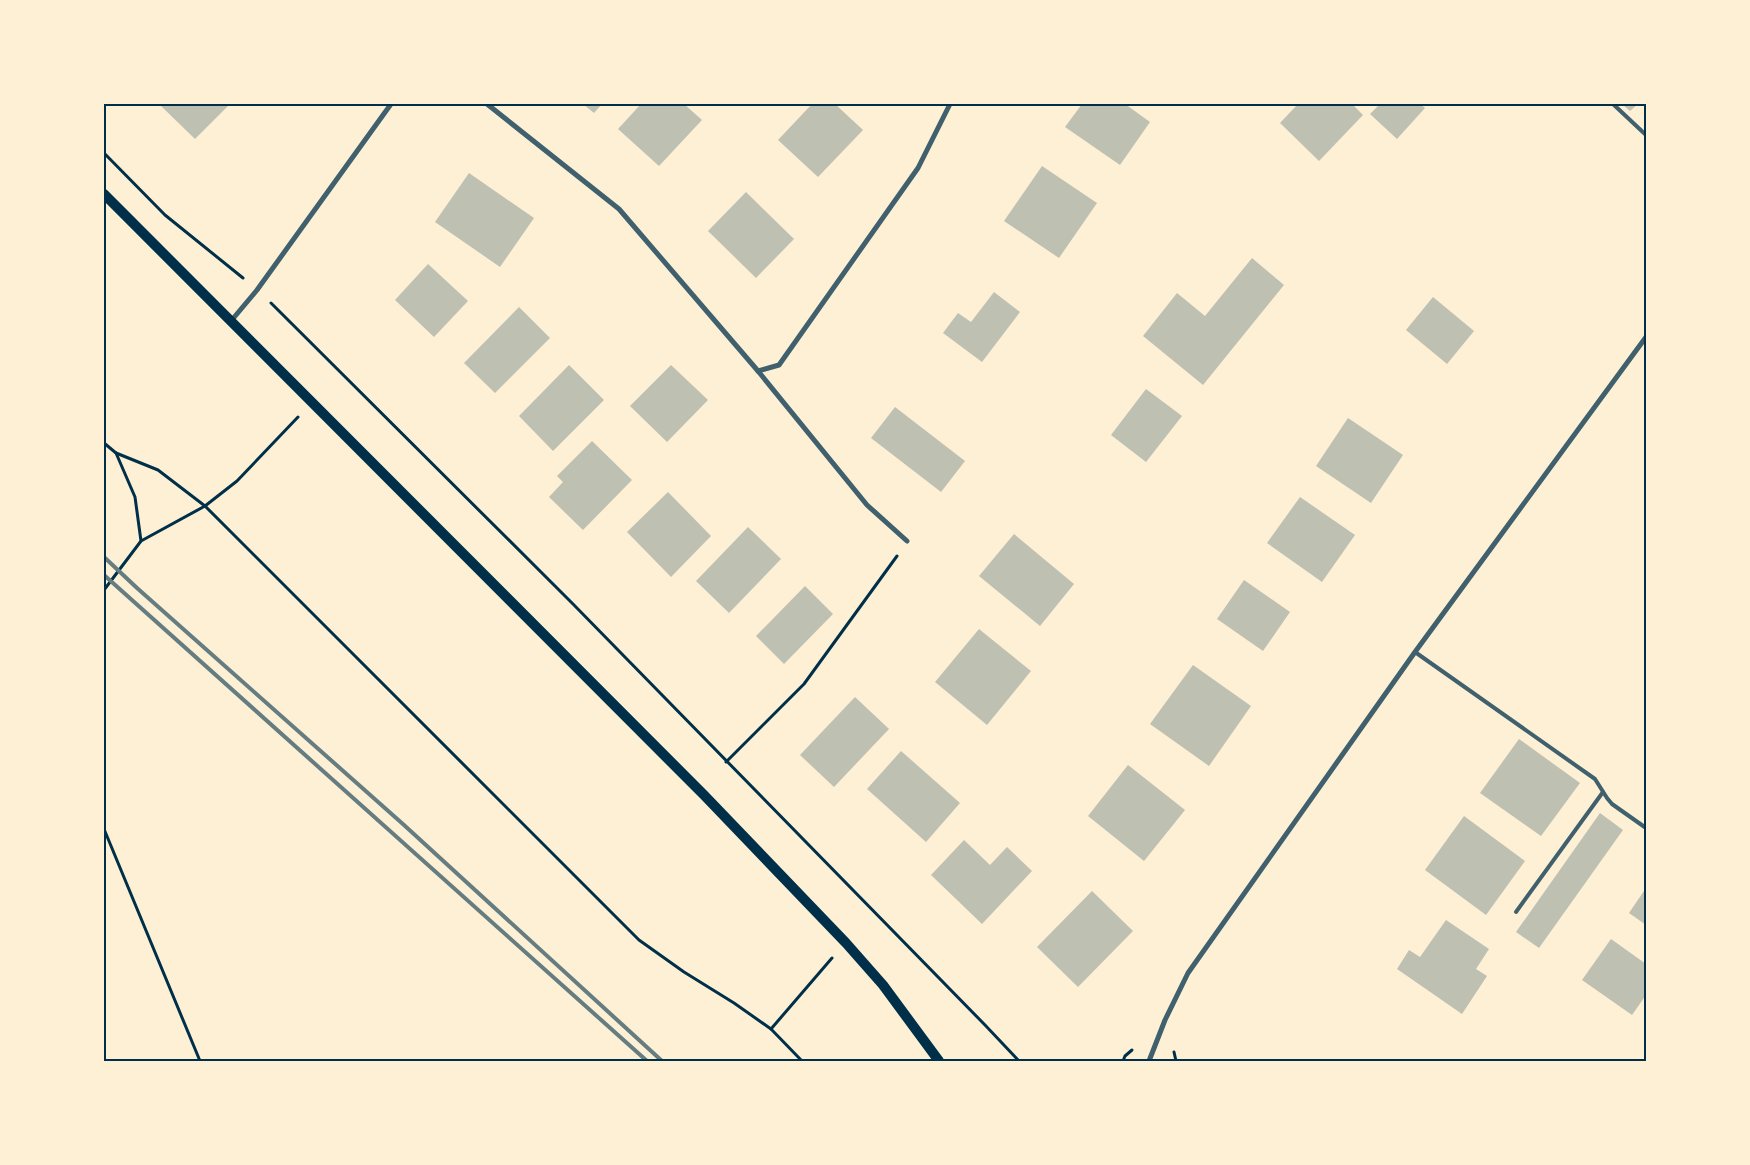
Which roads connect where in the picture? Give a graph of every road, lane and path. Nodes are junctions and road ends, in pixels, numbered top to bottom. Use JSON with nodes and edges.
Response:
{"nodes":[{"id":1,"x":391,"y":104,"type":"edge"},
{"id":2,"x":487,"y":104,"type":"edge"},
{"id":3,"x":950,"y":104,"type":"edge"},
{"id":4,"x":1614,"y":104,"type":"edge"},
{"id":5,"x":1646,"y":135,"type":"edge"},
{"id":6,"x":104,"y":153,"type":"edge"},
{"id":7,"x":104,"y":194,"type":"edge"},
{"id":8,"x":258,"y":290,"type":"junction"},
{"id":9,"x":231,"y":322,"type":"junction"},
{"id":10,"x":1646,"y":338,"type":"edge"},
{"id":11,"x":758,"y":371,"type":"junction"},
{"id":12,"x":312,"y":402,"type":"junction"},
{"id":13,"x":104,"y":443,"type":"edge"},
{"id":14,"x":116,"y":453,"type":"junction"},
{"id":15,"x":205,"y":506,"type":"junction"},
{"id":16,"x":141,"y":541,"type":"junction"},
{"id":17,"x":908,"y":541,"type":"joint"},
{"id":18,"x":104,"y":590,"type":"edge"},
{"id":19,"x":1415,"y":652,"type":"junction"},
{"id":20,"x":726,"y":762,"type":"junction"},
{"id":21,"x":1603,"y":792,"type":"junction"},
{"id":22,"x":104,"y":816,"type":"edge"},
{"id":23,"x":1646,"y":828,"type":"edge"},
{"id":24,"x":104,"y":830,"type":"edge"},
{"id":25,"x":104,"y":861,"type":"edge"},
{"id":26,"x":1516,"y":912,"type":"dead end"},
{"id":27,"x":846,"y":942,"type":"junction"},
{"id":28,"x":771,"y":1029,"type":"junction"},
{"id":29,"x":1151,"y":1060,"type":"edge"},
{"id":30,"x":200,"y":1061,"type":"edge"},
{"id":31,"x":802,"y":1061,"type":"edge"},
{"id":32,"x":939,"y":1061,"type":"edge"},
{"id":33,"x":1019,"y":1061,"type":"edge"}],
"edges":[{"from":1,"to":8,"type":"street"},
{"from":2,"to":11,"type":"street"},
{"from":3,"to":11,"type":"street"},
{"from":4,"to":5,"type":"lane"},
{"from":6,"to":8,"type":"path"},
{"from":7,"to":9,"type":"main road"},
{"from":8,"to":9,"type":"street"},
{"from":8,"to":20,"type":"path"},
{"from":9,"to":12,"type":"main road"},
{"from":10,"to":19,"type":"street"},
{"from":11,"to":17,"type":"street"},
{"from":12,"to":15,"type":"path"},
{"from":12,"to":27,"type":"main road"},
{"from":13,"to":14,"type":"path"},
{"from":14,"to":15,"type":"path"},
{"from":14,"to":16,"type":"path"},
{"from":15,"to":16,"type":"path"},
{"from":15,"to":28,"type":"path"},
{"from":16,"to":18,"type":"path"},
{"from":17,"to":20,"type":"path"},
{"from":19,"to":21,"type":"lane"},
{"from":19,"to":29,"type":"street"},
{"from":20,"to":33,"type":"path"},
{"from":21,"to":23,"type":"lane"},
{"from":21,"to":26,"type":"lane"},
{"from":22,"to":24,"type":"path"},
{"from":24,"to":25,"type":"path"},
{"from":24,"to":30,"type":"path"},
{"from":27,"to":28,"type":"path"},
{"from":27,"to":32,"type":"main road"},
{"from":28,"to":31,"type":"path"}]}
